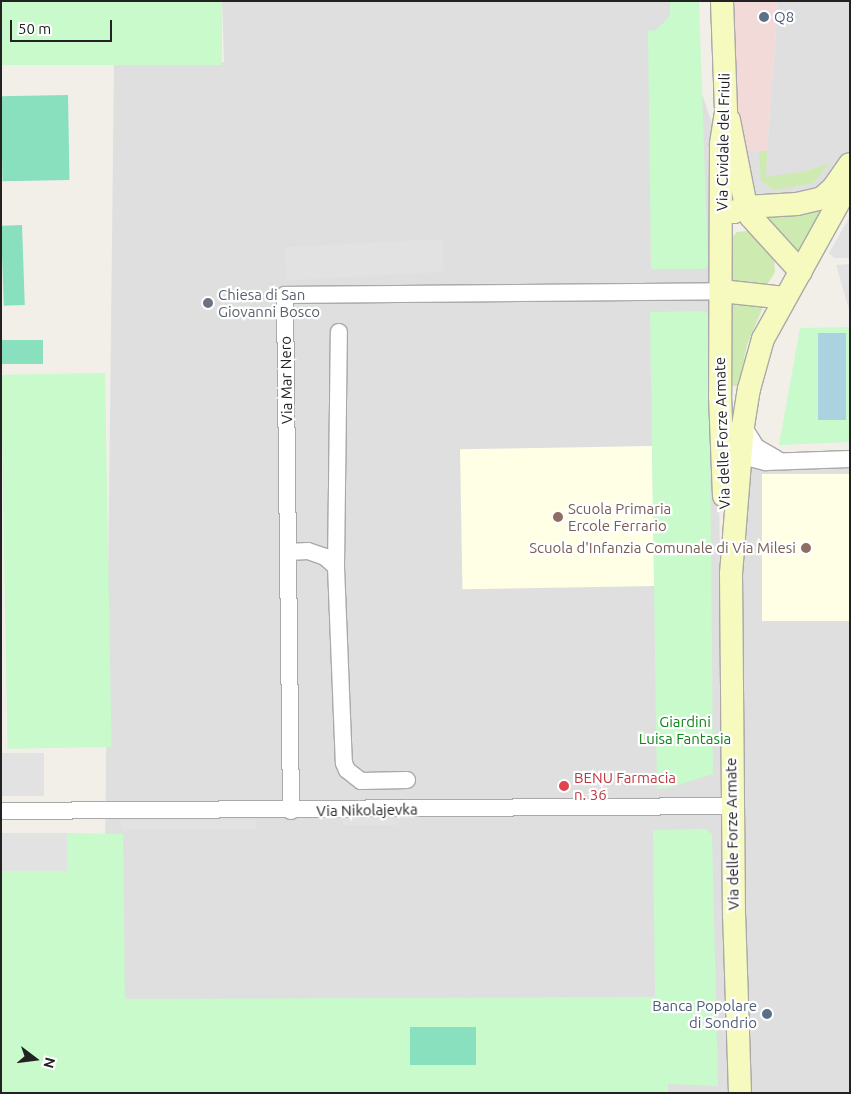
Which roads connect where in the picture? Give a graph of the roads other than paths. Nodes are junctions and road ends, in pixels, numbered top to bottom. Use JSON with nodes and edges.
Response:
{"nodes":[{"id":1,"x":722,"y":1,"type":"edge"},
{"id":2,"x":726,"y":112,"type":"junction"},
{"id":3,"x":850,"y":164,"type":"edge"},
{"id":4,"x":850,"y":182,"type":"edge"},
{"id":5,"x":746,"y":207,"type":"junction"},
{"id":6,"x":721,"y":223,"type":"junction"},
{"id":7,"x":801,"y":272,"type":"junction"},
{"id":8,"x":720,"y":292,"type":"junction"},
{"id":9,"x":785,"y":298,"type":"junction"},
{"id":10,"x":339,"y":332,"type":"dead end"},
{"id":11,"x":720,"y":396,"type":"junction"},
{"id":12,"x":742,"y":426,"type":"junction"},
{"id":13,"x":739,"y":455,"type":"junction"},
{"id":14,"x":850,"y":459,"type":"edge"},
{"id":15,"x":784,"y":462,"type":"junction"},
{"id":16,"x":288,"y":552,"type":"junction"},
{"id":17,"x":336,"y":566,"type":"junction"},
{"id":18,"x":730,"y":574,"type":"junction"},
{"id":19,"x":407,"y":780,"type":"dead end"},
{"id":20,"x":733,"y":806,"type":"junction"},
{"id":21,"x":1,"y":811,"type":"edge"},
{"id":22,"x":291,"y":811,"type":"junction"},
{"id":23,"x":740,"y":1093,"type":"edge"}],
"edges":[{"from":1,"to":2,"type":"street","name":"Via Cividale del Friuli"},
{"from":2,"to":5,"type":"street"},
{"from":2,"to":6,"type":"street","name":"Via Cividale del Friuli"},
{"from":3,"to":5,"type":"street"},
{"from":4,"to":7,"type":"street","name":"Via delle Forze Armate"},
{"from":5,"to":6,"type":"street"},
{"from":5,"to":7,"type":"street"},
{"from":6,"to":8,"type":"street","name":"Via delle Forze Armate"},
{"from":7,"to":9,"type":"street","name":"Via delle Forze Armate"},
{"from":8,"to":9,"type":"street"},
{"from":8,"to":11,"type":"street","name":"Via delle Forze Armate"},
{"from":8,"to":16,"type":"street","name":"Via Mar Nero"},
{"from":9,"to":12,"type":"street","name":"Via delle Forze Armate"},
{"from":10,"to":17,"type":"street"},
{"from":11,"to":13,"type":"street"},
{"from":11,"to":18,"type":"street","name":"Via delle Forze Armate"},
{"from":12,"to":13,"type":"street","name":"Via delle Forze Armate"},
{"from":12,"to":15,"type":"street"},
{"from":13,"to":15,"type":"street"},
{"from":13,"to":18,"type":"street","name":"Via delle Forze Armate"},
{"from":14,"to":15,"type":"street"},
{"from":16,"to":17,"type":"street"},
{"from":16,"to":22,"type":"street","name":"Via Mar Nero"},
{"from":17,"to":19,"type":"street"},
{"from":18,"to":20,"type":"street","name":"Via delle Forze Armate"},
{"from":20,"to":22,"type":"street","name":"Via Nikolajevka"},
{"from":20,"to":23,"type":"street","name":"Via delle Forze Armate"},
{"from":21,"to":22,"type":"street","name":"Via Nikolajevka"}]}
